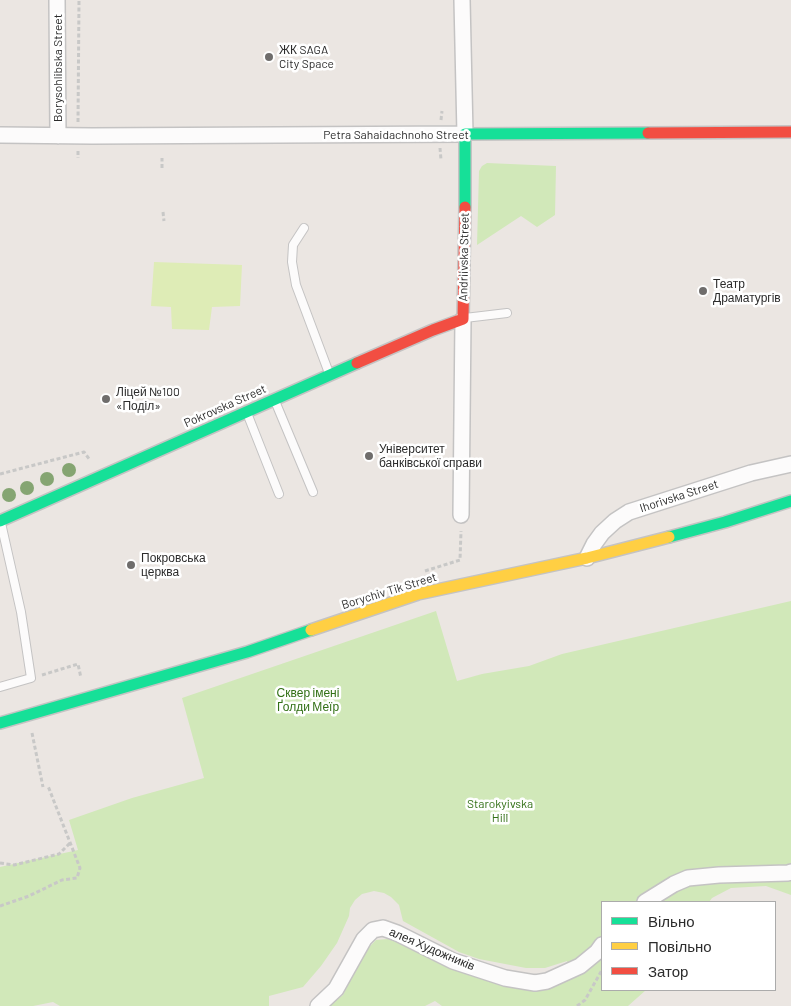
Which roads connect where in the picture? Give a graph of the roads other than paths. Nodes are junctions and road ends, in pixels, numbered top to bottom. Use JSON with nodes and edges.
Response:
{"nodes":[{"id":1,"x":57,"y":0,"type":"edge"},
{"id":2,"x":462,"y":0,"type":"edge"},
{"id":3,"x":791,"y":132,"type":"edge"},
{"id":4,"x":465,"y":134,"type":"junction"},
{"id":5,"x":0,"y":135,"type":"edge"},
{"id":6,"x":58,"y":136,"type":"junction"},
{"id":7,"x":304,"y":228,"type":"dead end"},
{"id":8,"x":507,"y":312,"type":"dead end"},
{"id":9,"x":463,"y":318,"type":"junction"},
{"id":10,"x":330,"y":375,"type":"junction"},
{"id":11,"x":274,"y":399,"type":"junction"},
{"id":12,"x":246,"y":411,"type":"junction"},
{"id":13,"x":791,"y":464,"type":"edge"},
{"id":14,"x":313,"y":492,"type":"dead end"},
{"id":15,"x":279,"y":494,"type":"dead end"},
{"id":16,"x":791,"y":501,"type":"edge"},
{"id":17,"x":461,"y":515,"type":"road end"},
{"id":18,"x":0,"y":521,"type":"edge"},
{"id":19,"x":587,"y":558,"type":"junction"},
{"id":20,"x":0,"y":687,"type":"edge"},
{"id":21,"x":0,"y":723,"type":"edge"},
{"id":22,"x":791,"y":872,"type":"edge"},
{"id":23,"x":647,"y":901,"type":"edge"},
{"id":24,"x":601,"y":946,"type":"edge"},
{"id":25,"x":318,"y":1006,"type":"edge"}],
"edges":[{"from":1,"to":6,"type":"street","name":"Borysohlibska Street"},
{"from":2,"to":4,"type":"street","name":"Andriivska Street"},
{"from":3,"to":4,"type":"street","name":"Petra Sahaidachnoho Street"},
{"from":4,"to":6,"type":"street","name":"Petra Sahaidachnoho Street"},
{"from":4,"to":9,"type":"street","name":"Andriivska Street"},
{"from":5,"to":6,"type":"street","name":"Petra Sahaidachnoho Street"},
{"from":7,"to":10,"type":"lane"},
{"from":8,"to":9,"type":"lane"},
{"from":9,"to":10,"type":"street","name":"Pokrovska Street"},
{"from":9,"to":17,"type":"street","name":"Andriivska Street"},
{"from":10,"to":11,"type":"street","name":"Pokrovska Street"},
{"from":11,"to":12,"type":"street","name":"Pokrovska Street"},
{"from":11,"to":14,"type":"lane"},
{"from":12,"to":15,"type":"lane"},
{"from":12,"to":18,"type":"street","name":"Pokrovska Street"},
{"from":13,"to":19,"type":"street","name":"Ihorivska Street"},
{"from":16,"to":19,"type":"street","name":"Borychiv Tik Street"},
{"from":18,"to":20,"type":"lane"},
{"from":19,"to":21,"type":"street","name":"Borychiv Tik Street"},
{"from":22,"to":23,"type":"street"},
{"from":24,"to":25,"type":"street","name":"алея Художників"}]}
